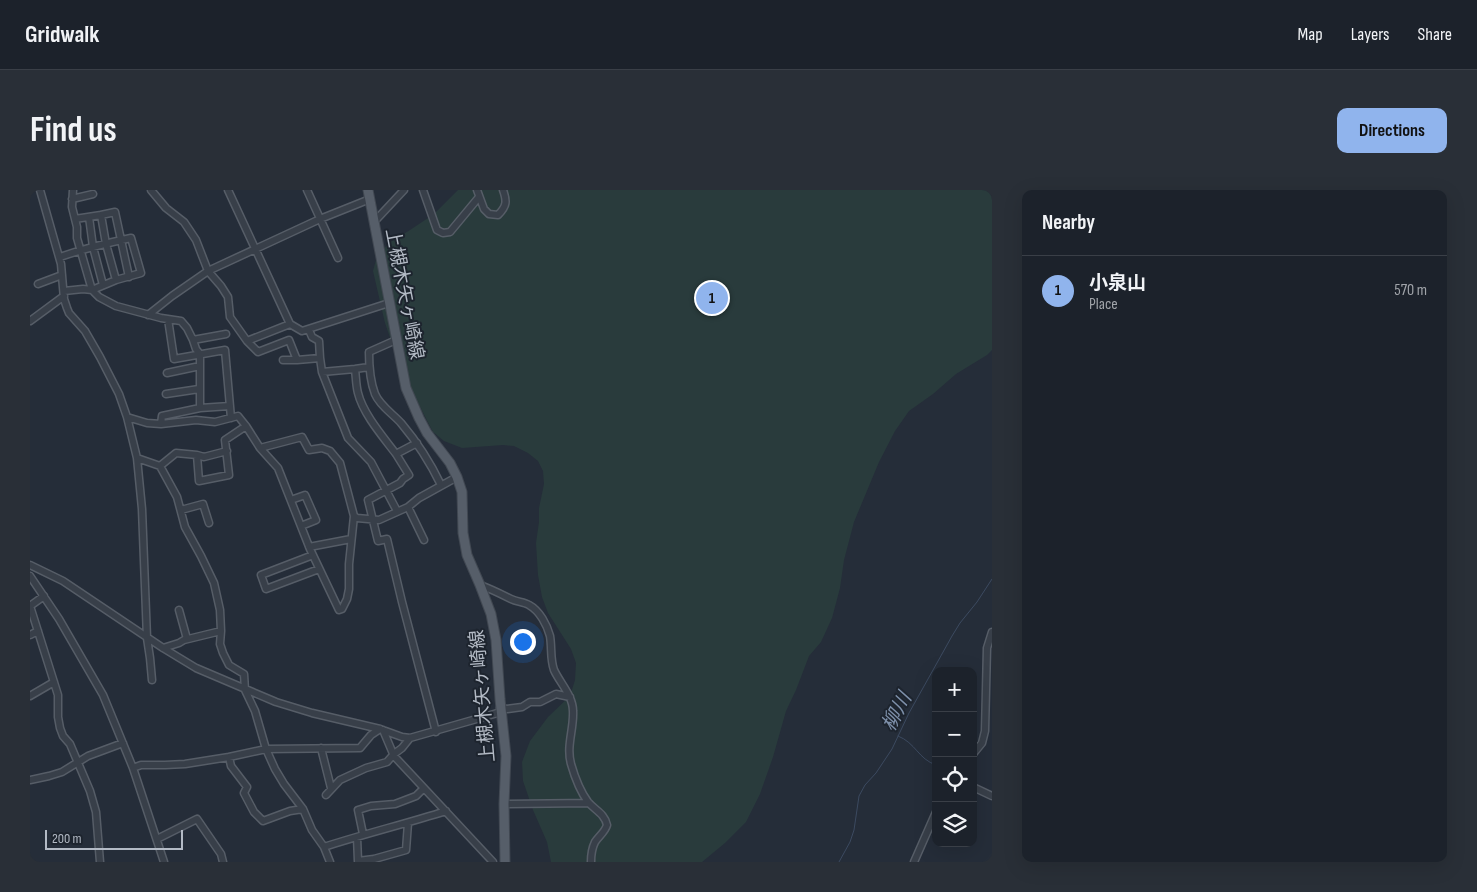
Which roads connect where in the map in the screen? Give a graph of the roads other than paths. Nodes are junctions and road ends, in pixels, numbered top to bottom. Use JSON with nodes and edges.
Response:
{"nodes":[{"id":1,"x":40,"y":190,"type":"edge"},
{"id":2,"x":74,"y":190,"type":"edge"},
{"id":3,"x":152,"y":190,"type":"edge"},
{"id":4,"x":228,"y":190,"type":"edge"},
{"id":5,"x":306,"y":190,"type":"edge"},
{"id":6,"x":404,"y":190,"type":"edge"},
{"id":7,"x":423,"y":190,"type":"edge"},
{"id":8,"x":503,"y":190,"type":"edge"},
{"id":9,"x":93,"y":194,"type":"dead end"},
{"id":10,"x":369,"y":194,"type":"edge"},
{"id":11,"x":478,"y":194,"type":"edge"},
{"id":12,"x":72,"y":200,"type":"junction"},
{"id":13,"x":101,"y":215,"type":"junction"},
{"id":14,"x":89,"y":217,"type":"junction"},
{"id":15,"x":75,"y":219,"type":"junction"},
{"id":16,"x":320,"y":220,"type":"junction"},
{"id":17,"x":374,"y":222,"type":"junction"},
{"id":18,"x":120,"y":240,"type":"junction"},
{"id":19,"x":106,"y":244,"type":"junction"},
{"id":20,"x":93,"y":247,"type":"junction"},
{"id":21,"x":256,"y":249,"type":"junction"},
{"id":22,"x":80,"y":250,"type":"junction"},
{"id":23,"x":60,"y":257,"type":"junction"},
{"id":24,"x":338,"y":258,"type":"dead end"},
{"id":25,"x":208,"y":271,"type":"junction"},
{"id":26,"x":62,"y":275,"type":"junction"},
{"id":27,"x":129,"y":276,"type":"junction"},
{"id":28,"x":116,"y":280,"type":"junction"},
{"id":29,"x":38,"y":284,"type":"dead end"},
{"id":30,"x":103,"y":285,"type":"junction"},
{"id":31,"x":92,"y":290,"type":"junction"},
{"id":32,"x":64,"y":294,"type":"junction"},
{"id":33,"x":389,"y":303,"type":"junction"},
{"id":34,"x":148,"y":315,"type":"junction"},
{"id":35,"x":168,"y":319,"type":"junction"},
{"id":36,"x":30,"y":321,"type":"edge"},
{"id":37,"x":290,"y":324,"type":"junction"},
{"id":38,"x":309,"y":330,"type":"junction"},
{"id":39,"x":226,"y":334,"type":"dead end"},
{"id":40,"x":193,"y":340,"type":"junction"},
{"id":41,"x":396,"y":340,"type":"junction"},
{"id":42,"x":247,"y":341,"type":"junction"},
{"id":43,"x":200,"y":354,"type":"junction"},
{"id":44,"x":320,"y":358,"type":"junction"},
{"id":45,"x":283,"y":360,"type":"dead end"},
{"id":46,"x":297,"y":360,"type":"junction"},
{"id":47,"x":200,"y":366,"type":"junction"},
{"id":48,"x":368,"y":367,"type":"junction"},
{"id":49,"x":355,"y":369,"type":"junction"},
{"id":50,"x":322,"y":372,"type":"junction"},
{"id":51,"x":168,"y":373,"type":"dead end"},
{"id":52,"x":200,"y":389,"type":"junction"},
{"id":53,"x":166,"y":394,"type":"dead end"},
{"id":54,"x":230,"y":406,"type":"junction"},
{"id":55,"x":200,"y":408,"type":"junction"},
{"id":56,"x":127,"y":417,"type":"junction"},
{"id":57,"x":231,"y":418,"type":"junction"},
{"id":58,"x":161,"y":424,"type":"junction"},
{"id":59,"x":246,"y":426,"type":"junction"},
{"id":60,"x":417,"y":443,"type":"junction"},
{"id":61,"x":260,"y":448,"type":"junction"},
{"id":62,"x":226,"y":451,"type":"junction"},
{"id":63,"x":396,"y":454,"type":"junction"},
{"id":64,"x":197,"y":455,"type":"junction"},
{"id":65,"x":137,"y":458,"type":"junction"},
{"id":66,"x":160,"y":466,"type":"junction"},
{"id":67,"x":458,"y":477,"type":"junction"},
{"id":68,"x":441,"y":485,"type":"junction"},
{"id":69,"x":386,"y":491,"type":"junction"},
{"id":70,"x":291,"y":500,"type":"junction"},
{"id":71,"x":408,"y":507,"type":"junction"},
{"id":72,"x":181,"y":510,"type":"junction"},
{"id":73,"x":397,"y":511,"type":"junction"},
{"id":74,"x":354,"y":516,"type":"junction"},
{"id":75,"x":372,"y":519,"type":"junction"},
{"id":76,"x":209,"y":523,"type":"dead end"},
{"id":77,"x":301,"y":526,"type":"junction"},
{"id":78,"x":351,"y":539,"type":"junction"},
{"id":79,"x":424,"y":540,"type":"dead end"},
{"id":80,"x":309,"y":547,"type":"junction"},
{"id":81,"x":313,"y":555,"type":"junction"},
{"id":82,"x":30,"y":565,"type":"edge"},
{"id":83,"x":319,"y":569,"type":"junction"},
{"id":84,"x":30,"y":576,"type":"edge"},
{"id":85,"x":480,"y":585,"type":"junction"},
{"id":86,"x":44,"y":596,"type":"junction"},
{"id":87,"x":179,"y":610,"type":"dead end"},
{"id":88,"x":38,"y":631,"type":"junction"},
{"id":89,"x":221,"y":631,"type":"junction"},
{"id":90,"x":992,"y":632,"type":"edge"},
{"id":91,"x":30,"y":635,"type":"edge"},
{"id":92,"x":147,"y":638,"type":"junction"},
{"id":93,"x":187,"y":640,"type":"junction"},
{"id":94,"x":163,"y":648,"type":"junction"},
{"id":95,"x":152,"y":680,"type":"dead end"},
{"id":96,"x":54,"y":682,"type":"junction"},
{"id":97,"x":992,"y":688,"type":"edge"},
{"id":98,"x":245,"y":690,"type":"junction"},
{"id":99,"x":986,"y":693,"type":"junction"},
{"id":100,"x":30,"y":696,"type":"edge"},
{"id":101,"x":570,"y":698,"type":"junction"},
{"id":102,"x":501,"y":710,"type":"junction"},
{"id":103,"x":382,"y":730,"type":"junction"},
{"id":104,"x":436,"y":732,"type":"junction"},
{"id":105,"x":410,"y":738,"type":"junction"},
{"id":106,"x":123,"y":742,"type":"junction"},
{"id":107,"x":321,"y":748,"type":"junction"},
{"id":108,"x":266,"y":749,"type":"junction"},
{"id":109,"x":977,"y":749,"type":"edge"},
{"id":110,"x":394,"y":754,"type":"junction"},
{"id":111,"x":228,"y":757,"type":"junction"},
{"id":112,"x":77,"y":762,"type":"junction"},
{"id":113,"x":133,"y":768,"type":"junction"},
{"id":114,"x":30,"y":780,"type":"edge"},
{"id":115,"x":331,"y":788,"type":"junction"},
{"id":116,"x":424,"y":788,"type":"junction"},
{"id":117,"x":977,"y":789,"type":"edge"},
{"id":118,"x":326,"y":795,"type":"dead end"},
{"id":119,"x":992,"y":796,"type":"edge"},
{"id":120,"x":589,"y":803,"type":"junction"},
{"id":121,"x":504,"y":804,"type":"junction"},
{"id":122,"x":303,"y":809,"type":"junction"},
{"id":123,"x":446,"y":811,"type":"junction"},
{"id":124,"x":932,"y":821,"type":"edge"},
{"id":125,"x":408,"y":823,"type":"junction"},
{"id":126,"x":360,"y":835,"type":"junction"},
{"id":127,"x":157,"y":840,"type":"junction"},
{"id":128,"x":324,"y":846,"type":"junction"},
{"id":129,"x":374,"y":861,"type":"edge"},
{"id":130,"x":100,"y":862,"type":"edge"},
{"id":131,"x":164,"y":862,"type":"edge"},
{"id":132,"x":223,"y":862,"type":"edge"},
{"id":133,"x":330,"y":862,"type":"edge"},
{"id":134,"x":493,"y":862,"type":"edge"},
{"id":135,"x":505,"y":862,"type":"edge"},
{"id":136,"x":590,"y":862,"type":"edge"},
{"id":137,"x":914,"y":862,"type":"edge"}],
"edges":[{"from":1,"to":23,"type":"street"},
{"from":2,"to":12,"type":"street"},
{"from":3,"to":25,"type":"street"},
{"from":4,"to":21,"type":"street"},
{"from":5,"to":16,"type":"street"},
{"from":6,"to":17,"type":"street"},
{"from":7,"to":11,"type":"street"},
{"from":8,"to":11,"type":"street"},
{"from":9,"to":12,"type":"street"},
{"from":10,"to":16,"type":"street"},
{"from":10,"to":17,"type":"main road","name":"上槻木矢ヶ崎線"},
{"from":12,"to":15,"type":"street"},
{"from":13,"to":14,"type":"street"},
{"from":13,"to":18,"type":"street"},
{"from":13,"to":19,"type":"street"},
{"from":14,"to":15,"type":"street"},
{"from":14,"to":20,"type":"street"},
{"from":15,"to":22,"type":"street"},
{"from":16,"to":21,"type":"street"},
{"from":16,"to":24,"type":"street"},
{"from":17,"to":33,"type":"main road","name":"上槻木矢ヶ崎線"},
{"from":18,"to":19,"type":"street"},
{"from":18,"to":27,"type":"street"},
{"from":18,"to":27,"type":"street"},
{"from":19,"to":20,"type":"street"},
{"from":19,"to":28,"type":"street"},
{"from":20,"to":22,"type":"street"},
{"from":20,"to":30,"type":"street"},
{"from":21,"to":25,"type":"street"},
{"from":21,"to":37,"type":"street"},
{"from":22,"to":23,"type":"street"},
{"from":22,"to":31,"type":"street"},
{"from":23,"to":26,"type":"street"},
{"from":25,"to":34,"type":"street"},
{"from":25,"to":42,"type":"street"},
{"from":26,"to":29,"type":"street"},
{"from":26,"to":32,"type":"street"},
{"from":27,"to":28,"type":"street"},
{"from":28,"to":30,"type":"street"},
{"from":30,"to":31,"type":"street"},
{"from":31,"to":32,"type":"street"},
{"from":31,"to":34,"type":"street"},
{"from":32,"to":36,"type":"street"},
{"from":32,"to":56,"type":"street"},
{"from":33,"to":38,"type":"street"},
{"from":33,"to":41,"type":"main road","name":"上槻木矢ヶ崎線"},
{"from":34,"to":35,"type":"street"},
{"from":35,"to":40,"type":"street"},
{"from":35,"to":43,"type":"street"},
{"from":37,"to":38,"type":"street"},
{"from":37,"to":42,"type":"street"},
{"from":38,"to":44,"type":"street"},
{"from":39,"to":40,"type":"street"},
{"from":40,"to":43,"type":"street"},
{"from":41,"to":48,"type":"street"},
{"from":41,"to":67,"type":"main road","name":"上槻木矢ヶ崎線"},
{"from":42,"to":46,"type":"street"},
{"from":43,"to":47,"type":"street"},
{"from":43,"to":54,"type":"street"},
{"from":44,"to":46,"type":"street"},
{"from":44,"to":50,"type":"street"},
{"from":45,"to":46,"type":"street"},
{"from":47,"to":51,"type":"street"},
{"from":47,"to":52,"type":"street"},
{"from":48,"to":49,"type":"street"},
{"from":48,"to":60,"type":"street"},
{"from":49,"to":50,"type":"street"},
{"from":49,"to":63,"type":"street"},
{"from":50,"to":69,"type":"street"},
{"from":52,"to":53,"type":"street"},
{"from":52,"to":55,"type":"street"},
{"from":54,"to":55,"type":"street"},
{"from":54,"to":57,"type":"street"},
{"from":55,"to":58,"type":"street"},
{"from":56,"to":58,"type":"street"},
{"from":56,"to":65,"type":"street"},
{"from":57,"to":58,"type":"street"},
{"from":57,"to":59,"type":"street"},
{"from":59,"to":61,"type":"street"},
{"from":59,"to":62,"type":"street"},
{"from":60,"to":63,"type":"street"},
{"from":60,"to":68,"type":"street"},
{"from":61,"to":70,"type":"street"},
{"from":61,"to":74,"type":"street"},
{"from":62,"to":64,"type":"street"},
{"from":62,"to":64,"type":"street"},
{"from":63,"to":69,"type":"street"},
{"from":64,"to":66,"type":"street"},
{"from":65,"to":66,"type":"street"},
{"from":65,"to":92,"type":"street"},
{"from":66,"to":72,"type":"street"},
{"from":67,"to":68,"type":"street"},
{"from":67,"to":85,"type":"main road","name":"上槻木矢ヶ崎線"},
{"from":68,"to":71,"type":"street"},
{"from":69,"to":73,"type":"street"},
{"from":69,"to":75,"type":"street"},
{"from":70,"to":77,"type":"street"},
{"from":70,"to":77,"type":"street"},
{"from":71,"to":73,"type":"street"},
{"from":71,"to":79,"type":"street"},
{"from":72,"to":76,"type":"street"},
{"from":72,"to":89,"type":"street"},
{"from":73,"to":75,"type":"street"},
{"from":74,"to":75,"type":"street"},
{"from":74,"to":78,"type":"street"},
{"from":75,"to":104,"type":"street"},
{"from":77,"to":80,"type":"street"},
{"from":78,"to":80,"type":"street"},
{"from":78,"to":83,"type":"street"},
{"from":80,"to":81,"type":"street"},
{"from":81,"to":83,"type":"street"},
{"from":81,"to":83,"type":"street"},
{"from":82,"to":92,"type":"street"},
{"from":84,"to":86,"type":"street"},
{"from":85,"to":101,"type":"street"},
{"from":85,"to":102,"type":"main road","name":"上槻木矢ヶ崎線"},
{"from":86,"to":88,"type":"street"},
{"from":86,"to":106,"type":"street"},
{"from":87,"to":93,"type":"street"},
{"from":88,"to":91,"type":"street"},
{"from":88,"to":96,"type":"street"},
{"from":89,"to":93,"type":"street"},
{"from":89,"to":98,"type":"street"},
{"from":90,"to":99,"type":"street"},
{"from":92,"to":94,"type":"street"},
{"from":92,"to":95,"type":"street"},
{"from":93,"to":94,"type":"street"},
{"from":94,"to":98,"type":"street"},
{"from":96,"to":100,"type":"street"},
{"from":96,"to":112,"type":"street"},
{"from":97,"to":99,"type":"street"},
{"from":98,"to":103,"type":"street"},
{"from":98,"to":108,"type":"street"},
{"from":99,"to":109,"type":"street"},
{"from":101,"to":102,"type":"street"},
{"from":101,"to":120,"type":"street"},
{"from":102,"to":104,"type":"street"},
{"from":102,"to":121,"type":"main road","name":"上槻木矢ヶ崎線"},
{"from":103,"to":105,"type":"street"},
{"from":103,"to":107,"type":"street"},
{"from":103,"to":110,"type":"street"},
{"from":104,"to":105,"type":"street"},
{"from":105,"to":110,"type":"street"},
{"from":106,"to":112,"type":"street"},
{"from":106,"to":113,"type":"street"},
{"from":107,"to":108,"type":"street"},
{"from":107,"to":115,"type":"street"},
{"from":108,"to":111,"type":"street"},
{"from":108,"to":122,"type":"street"},
{"from":110,"to":115,"type":"street"},
{"from":110,"to":116,"type":"street"},
{"from":111,"to":113,"type":"street"},
{"from":111,"to":122,"type":"street"},
{"from":112,"to":114,"type":"street"},
{"from":112,"to":130,"type":"street"},
{"from":113,"to":127,"type":"street"},
{"from":115,"to":118,"type":"street"},
{"from":116,"to":123,"type":"street"},
{"from":116,"to":126,"type":"street"},
{"from":117,"to":119,"type":"street"},
{"from":120,"to":121,"type":"street"},
{"from":120,"to":136,"type":"street"},
{"from":121,"to":135,"type":"main road","name":"上槻木矢ヶ崎線"},
{"from":122,"to":128,"type":"street"},
{"from":123,"to":125,"type":"street"},
{"from":123,"to":134,"type":"street"},
{"from":124,"to":137,"type":"street"},
{"from":125,"to":126,"type":"street"},
{"from":125,"to":129,"type":"street"},
{"from":126,"to":128,"type":"street"},
{"from":126,"to":129,"type":"street"},
{"from":127,"to":131,"type":"street"},
{"from":127,"to":132,"type":"street"},
{"from":128,"to":133,"type":"street"}]}
